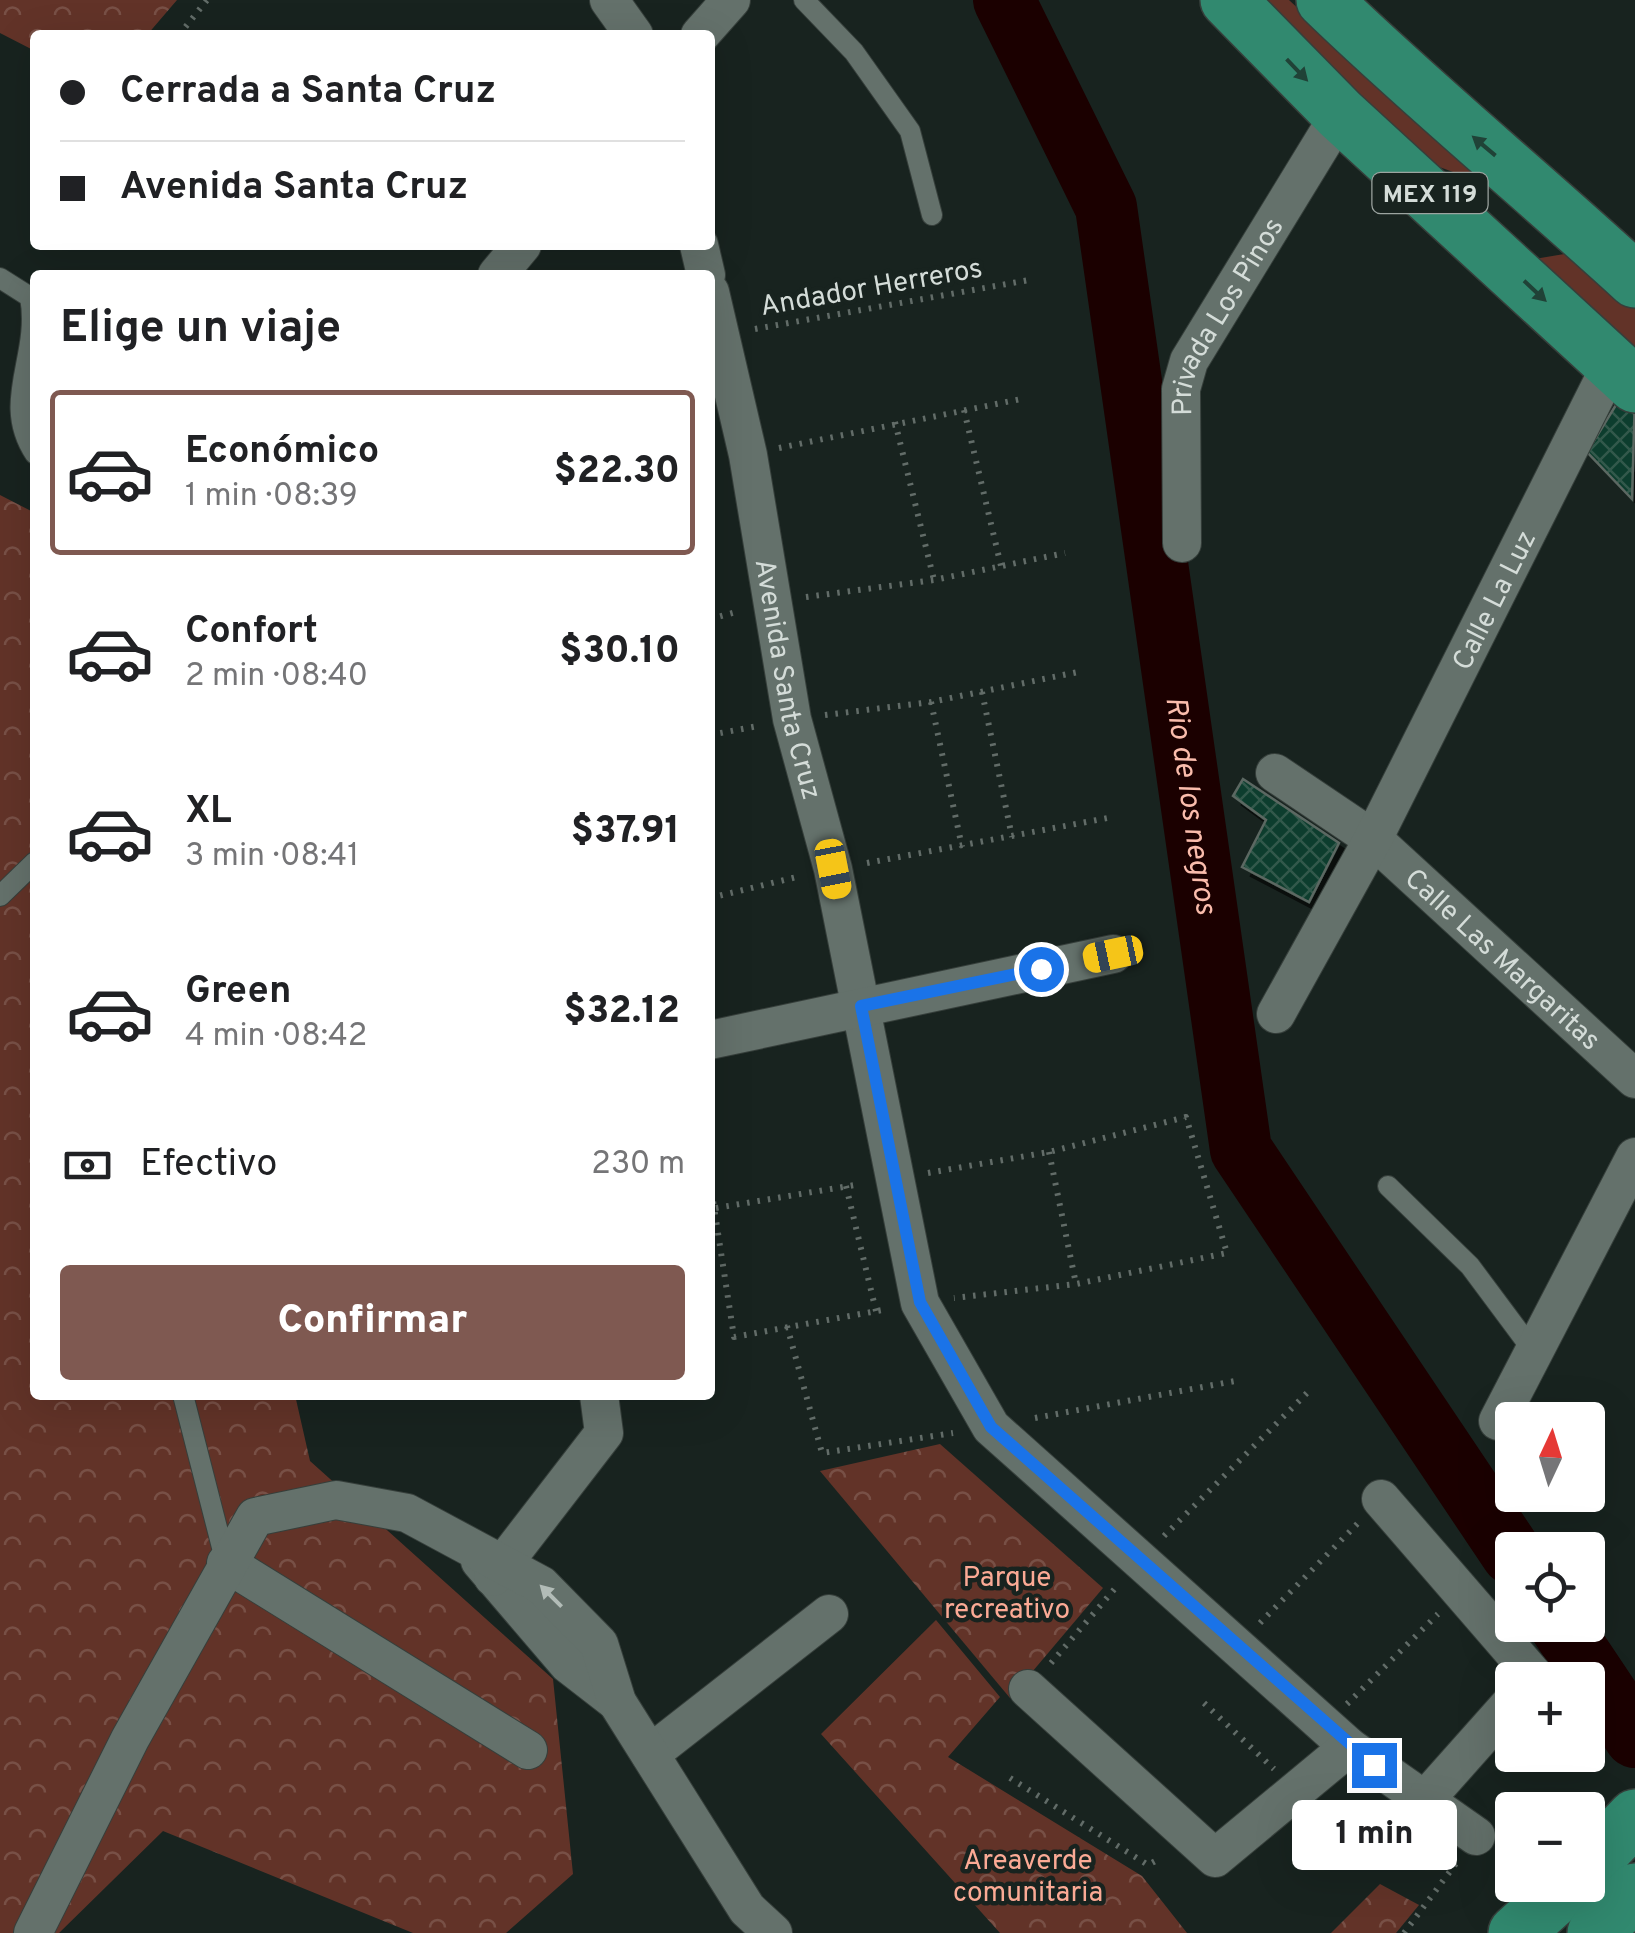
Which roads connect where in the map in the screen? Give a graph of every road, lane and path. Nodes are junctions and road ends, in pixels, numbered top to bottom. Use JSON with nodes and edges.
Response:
{"nodes":[{"id":1,"x":207,"y":0,"type":"edge"},
{"id":2,"x":609,"y":0,"type":"edge"},
{"id":3,"x":731,"y":0,"type":"edge"},
{"id":4,"x":804,"y":0,"type":"edge"},
{"id":5,"x":1228,"y":0,"type":"edge"},
{"id":6,"x":1324,"y":0,"type":"edge"},
{"id":7,"x":183,"y":30,"type":"edge"},
{"id":8,"x":630,"y":30,"type":"edge"},
{"id":9,"x":704,"y":30,"type":"edge"},
{"id":10,"x":1340,"y":114,"type":"junction"},
{"id":11,"x":1397,"y":162,"type":"junction"},
{"id":12,"x":1541,"y":194,"type":"junction"},
{"id":13,"x":932,"y":215,"type":"dead end"},
{"id":14,"x":518,"y":250,"type":"edge"},
{"id":15,"x":500,"y":270,"type":"edge"},
{"id":16,"x":0,"y":278,"type":"edge"},
{"id":17,"x":1030,"y":280,"type":"dead end"},
{"id":18,"x":1635,"y":280,"type":"edge"},
{"id":19,"x":30,"y":296,"type":"edge"},
{"id":20,"x":715,"y":314,"type":"edge"},
{"id":21,"x":30,"y":334,"type":"edge"},
{"id":22,"x":720,"y":336,"type":"junction"},
{"id":23,"x":1624,"y":374,"type":"edge"},
{"id":24,"x":1021,"y":398,"type":"dead end"},
{"id":25,"x":964,"y":410,"type":"junction"},
{"id":26,"x":896,"y":422,"type":"junction"},
{"id":27,"x":30,"y":449,"type":"edge"},
{"id":28,"x":748,"y":455,"type":"junction"},
{"id":29,"x":1182,"y":543,"type":"dead end"},
{"id":30,"x":1066,"y":553,"type":"dead end"},
{"id":31,"x":1001,"y":566,"type":"junction"},
{"id":32,"x":934,"y":580,"type":"junction"},
{"id":33,"x":772,"y":602,"type":"junction"},
{"id":34,"x":1078,"y":672,"type":"dead end"},
{"id":35,"x":982,"y":692,"type":"junction"},
{"id":36,"x":931,"y":702,"type":"junction"},
{"id":37,"x":792,"y":719,"type":"junction"},
{"id":38,"x":715,"y":734,"type":"edge"},
{"id":39,"x":1275,"y":774,"type":"dead end"},
{"id":40,"x":1113,"y":817,"type":"dead end"},
{"id":41,"x":1012,"y":837,"type":"junction"},
{"id":42,"x":1373,"y":839,"type":"junction"},
{"id":43,"x":962,"y":847,"type":"junction"},
{"id":44,"x":30,"y":867,"type":"edge"},
{"id":45,"x":833,"y":869,"type":"junction"},
{"id":46,"x":0,"y":896,"type":"edge"},
{"id":47,"x":715,"y":897,"type":"edge"},
{"id":48,"x":1113,"y":954,"type":"dead end"},
{"id":49,"x":861,"y":1006,"type":"junction"},
{"id":50,"x":1276,"y":1014,"type":"dead end"},
{"id":51,"x":715,"y":1039,"type":"edge"},
{"id":52,"x":1635,"y":1079,"type":"edge"},
{"id":53,"x":1048,"y":1152,"type":"junction"},
{"id":54,"x":1635,"y":1157,"type":"edge"},
{"id":55,"x":892,"y":1179,"type":"junction"},
{"id":56,"x":846,"y":1186,"type":"junction"},
{"id":57,"x":1388,"y":1186,"type":"dead end"},
{"id":58,"x":715,"y":1204,"type":"edge"},
{"id":59,"x":716,"y":1208,"type":"junction"},
{"id":60,"x":715,"y":1216,"type":"edge"},
{"id":61,"x":715,"y":1230,"type":"edge"},
{"id":62,"x":1076,"y":1284,"type":"junction"},
{"id":63,"x":920,"y":1302,"type":"junction"},
{"id":64,"x":876,"y":1311,"type":"junction"},
{"id":65,"x":787,"y":1326,"type":"junction"},
{"id":66,"x":1534,"y":1352,"type":"junction"},
{"id":67,"x":1235,"y":1381,"type":"dead end"},
{"id":68,"x":1312,"y":1388,"type":"dead end"},
{"id":69,"x":183,"y":1400,"type":"edge"},
{"id":70,"x":600,"y":1400,"type":"edge"},
{"id":71,"x":1508,"y":1402,"type":"edge"},
{"id":72,"x":991,"y":1427,"type":"junction"},
{"id":73,"x":1381,"y":1499,"type":"joint"},
{"id":74,"x":1139,"y":1560,"type":"junction"},
{"id":75,"x":226,"y":1563,"type":"junction"},
{"id":76,"x":490,"y":1564,"type":"junction"},
{"id":77,"x":1460,"y":1592,"type":"junction"},
{"id":78,"x":829,"y":1614,"type":"dead end"},
{"id":79,"x":1236,"y":1647,"type":"junction"},
{"id":80,"x":1510,"y":1662,"type":"edge"},
{"id":81,"x":1028,"y":1689,"type":"joint"},
{"id":82,"x":1204,"y":1703,"type":"dead end"},
{"id":83,"x":1495,"y":1722,"type":"edge"},
{"id":84,"x":1337,"y":1737,"type":"junction"},
{"id":85,"x":528,"y":1750,"type":"dead end"},
{"id":86,"x":650,"y":1754,"type":"junction"},
{"id":87,"x":1010,"y":1778,"type":"dead end"},
{"id":88,"x":1297,"y":1790,"type":"junction"},
{"id":89,"x":1424,"y":1801,"type":"junction"},
{"id":90,"x":1632,"y":1821,"type":"edge"},
{"id":91,"x":1476,"y":1836,"type":"joint"},
{"id":92,"x":1205,"y":1848,"type":"junction"},
{"id":93,"x":1605,"y":1849,"type":"edge"},
{"id":94,"x":1635,"y":1891,"type":"edge"},
{"id":95,"x":1550,"y":1902,"type":"edge"},
{"id":96,"x":33,"y":1933,"type":"edge"},
{"id":97,"x":773,"y":1933,"type":"edge"},
{"id":98,"x":1404,"y":1933,"type":"edge"},
{"id":99,"x":1516,"y":1933,"type":"edge"},
{"id":100,"x":1594,"y":1933,"type":"edge"}],
"edges":[{"from":1,"to":7,"type":"path"},
{"from":2,"to":8,"type":"street"},
{"from":3,"to":9,"type":"street"},
{"from":4,"to":13,"type":"lane"},
{"from":5,"to":10,"type":"main road","number":"MEX 119","one_way":true},
{"from":12,"to":6,"type":"main road","number":"MEX 119","one_way":true},
{"from":10,"to":11,"type":"main road","number":"MEX 119"},
{"from":10,"to":29,"type":"street","name":"Privada Los Pinos"},
{"from":11,"to":12,"type":"main road"},
{"from":11,"to":23,"type":"main road","number":"MEX 119","one_way":true},
{"from":12,"to":18,"type":"main road","number":"MEX 119"},
{"from":14,"to":15,"type":"street"},
{"from":16,"to":19,"type":"lane"},
{"from":17,"to":22,"type":"path","name":"Andador Herreros"},
{"from":20,"to":22,"type":"street","name":"Avenida Santa Cruz"},
{"from":21,"to":27,"type":"lane"},
{"from":22,"to":28,"type":"street","name":"Avenida Santa Cruz"},
{"from":23,"to":42,"type":"street","name":"Calle La Luz"},
{"from":24,"to":25,"type":"path"},
{"from":25,"to":26,"type":"path"},
{"from":25,"to":31,"type":"path"},
{"from":26,"to":28,"type":"path"},
{"from":26,"to":32,"type":"path"},
{"from":28,"to":33,"type":"street","name":"Avenida Santa Cruz"},
{"from":30,"to":31,"type":"path"},
{"from":31,"to":32,"type":"path"},
{"from":32,"to":33,"type":"path"},
{"from":33,"to":37,"type":"street","name":"Avenida Santa Cruz"},
{"from":34,"to":35,"type":"path"},
{"from":35,"to":36,"type":"path"},
{"from":35,"to":41,"type":"path"},
{"from":36,"to":37,"type":"path"},
{"from":36,"to":43,"type":"path"},
{"from":37,"to":38,"type":"path"},
{"from":37,"to":45,"type":"street","name":"Avenida Santa Cruz"},
{"from":39,"to":42,"type":"street","name":"Calle Las Margaritas"},
{"from":40,"to":41,"type":"path"},
{"from":41,"to":43,"type":"path"},
{"from":42,"to":50,"type":"street","name":"Calle La Luz"},
{"from":42,"to":52,"type":"street","name":"Calle Las Margaritas"},
{"from":43,"to":45,"type":"path"},
{"from":44,"to":46,"type":"lane"},
{"from":45,"to":47,"type":"path"},
{"from":45,"to":49,"type":"street","name":"Avenida Santa Cruz"},
{"from":48,"to":49,"type":"street"},
{"from":49,"to":51,"type":"street"},
{"from":49,"to":55,"type":"street","name":"Avenida Santa Cruz"},
{"from":53,"to":55,"type":"path"},
{"from":53,"to":62,"type":"path"},
{"from":53,"to":62,"type":"path"},
{"from":54,"to":66,"type":"street"},
{"from":55,"to":56,"type":"path"},
{"from":55,"to":63,"type":"street","name":"Avenida Santa Cruz"},
{"from":56,"to":59,"type":"path"},
{"from":56,"to":64,"type":"path"},
{"from":57,"to":66,"type":"lane"},
{"from":58,"to":59,"type":"path"},
{"from":59,"to":60,"type":"path"},
{"from":61,"to":65,"type":"path"},
{"from":62,"to":63,"type":"path"},
{"from":63,"to":64,"type":"path"},
{"from":63,"to":72,"type":"street","name":"Avenida Santa Cruz"},
{"from":64,"to":65,"type":"path"},
{"from":65,"to":72,"type":"path"},
{"from":66,"to":71,"type":"street"},
{"from":67,"to":72,"type":"path"},
{"from":68,"to":74,"type":"path"},
{"from":69,"to":75,"type":"lane"},
{"from":70,"to":76,"type":"street"},
{"from":72,"to":74,"type":"street","name":"Avenida Santa Cruz"},
{"from":73,"to":77,"type":"street"},
{"from":73,"to":79,"type":"path"},
{"from":74,"to":79,"type":"street","name":"Avenida Santa Cruz"},
{"from":74,"to":81,"type":"path"},
{"from":75,"to":76,"type":"street"},
{"from":75,"to":85,"type":"street"},
{"from":75,"to":96,"type":"street"},
{"from":76,"to":86,"type":"street"},
{"from":77,"to":80,"type":"street"},
{"from":77,"to":84,"type":"path"},
{"from":78,"to":86,"type":"street"},
{"from":79,"to":84,"type":"street","name":"Avenida Santa Cruz"},
{"from":81,"to":92,"type":"street"},
{"from":82,"to":88,"type":"path"},
{"from":83,"to":89,"type":"street"},
{"from":84,"to":88,"type":"street"},
{"from":84,"to":89,"type":"street","name":"Avenida Santa Cruz"},
{"from":86,"to":97,"type":"street"},
{"from":87,"to":92,"type":"path"},
{"from":88,"to":92,"type":"street"},
{"from":89,"to":91,"type":"street","name":"Avenida Santa Cruz"},
{"from":90,"to":93,"type":"main road"},
{"from":91,"to":98,"type":"path"},
{"from":94,"to":100,"type":"main road"},
{"from":95,"to":99,"type":"main road"}]}
